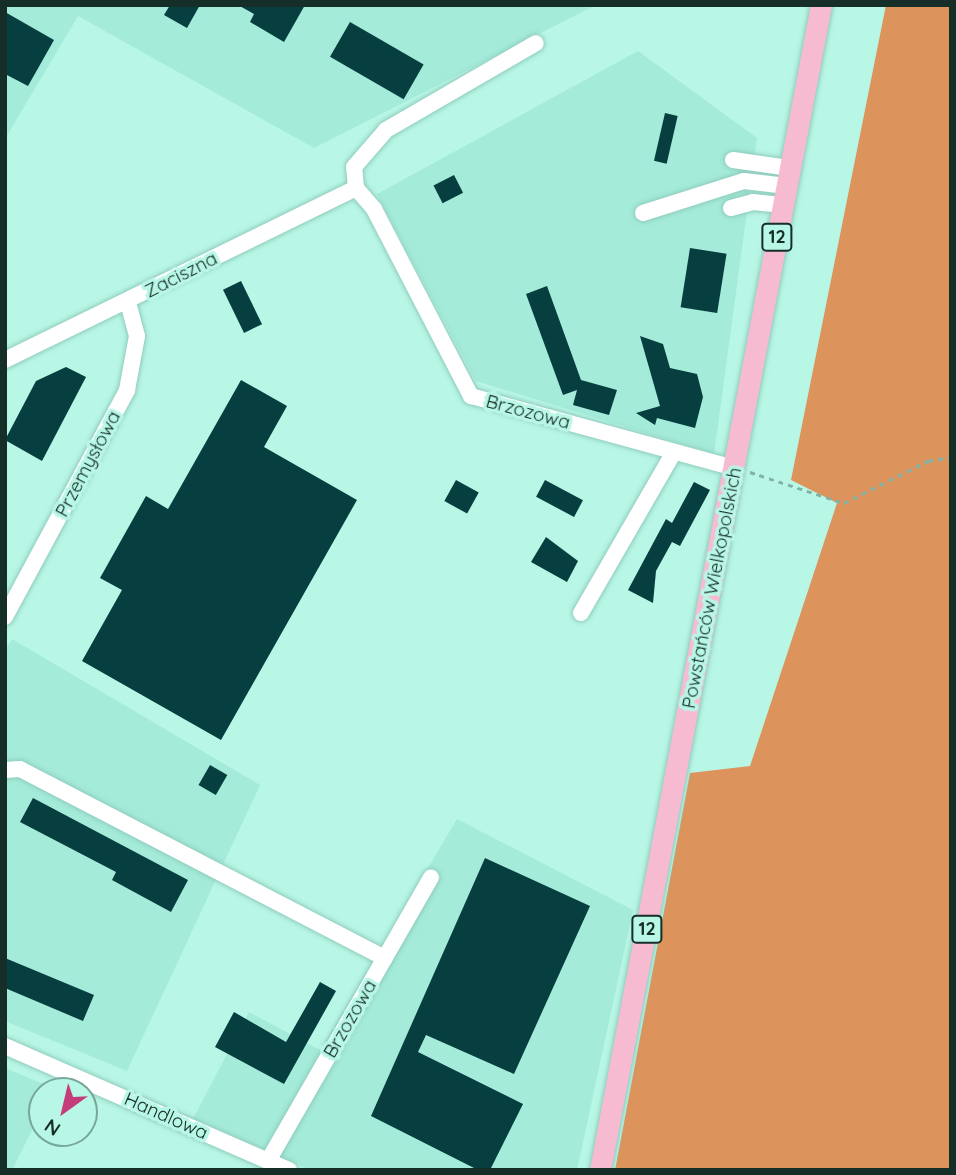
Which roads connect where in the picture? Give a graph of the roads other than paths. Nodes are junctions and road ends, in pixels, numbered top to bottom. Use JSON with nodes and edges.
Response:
{"nodes":[{"id":1,"x":821,"y":5,"type":"edge"},
{"id":2,"x":536,"y":43,"type":"dead end"},
{"id":3,"x":733,"y":160,"type":"dead end"},
{"id":4,"x":787,"y":186,"type":"junction"},
{"id":5,"x":356,"y":188,"type":"junction"},
{"id":6,"x":731,"y":208,"type":"dead end"},
{"id":7,"x":643,"y":212,"type":"dead end"},
{"id":8,"x":128,"y":302,"type":"junction"},
{"id":9,"x":5,"y":360,"type":"edge"},
{"id":10,"x":674,"y":452,"type":"junction"},
{"id":11,"x":734,"y":468,"type":"junction"},
{"id":12,"x":581,"y":613,"type":"dead end"},
{"id":13,"x":5,"y":617,"type":"edge"},
{"id":14,"x":5,"y":769,"type":"edge"},
{"id":15,"x":431,"y":877,"type":"dead end"},
{"id":16,"x":385,"y":958,"type":"junction"},
{"id":17,"x":5,"y":1046,"type":"edge"},
{"id":18,"x":268,"y":1161,"type":"junction"},
{"id":19,"x":289,"y":1170,"type":"edge"},
{"id":20,"x":600,"y":1170,"type":"edge"}],
"edges":[{"from":1,"to":4,"type":"main road","name":"Powstańców Wielkopolskich","number":"12"},
{"from":2,"to":5,"type":"street"},
{"from":3,"to":4,"type":"street"},
{"from":4,"to":6,"type":"street"},
{"from":4,"to":7,"type":"street"},
{"from":4,"to":11,"type":"main road","name":"Powstańców Wielkopolskich","number":"12"},
{"from":5,"to":8,"type":"street","name":"Zaciszna"},
{"from":5,"to":10,"type":"street","name":"Brzozowa"},
{"from":8,"to":9,"type":"street","name":"Zaciszna"},
{"from":8,"to":13,"type":"street","name":"Przemysłowa"},
{"from":10,"to":11,"type":"street","name":"Brzozowa"},
{"from":10,"to":12,"type":"street"},
{"from":11,"to":20,"type":"main road","name":"Powstańców Wielkopolskich","number":"12"},
{"from":14,"to":16,"type":"street"},
{"from":15,"to":16,"type":"street","name":"Brzozowa"},
{"from":16,"to":18,"type":"street","name":"Brzozowa"},
{"from":17,"to":18,"type":"street","name":"Handlowa"},
{"from":18,"to":19,"type":"street","name":"Handlowa"}]}
